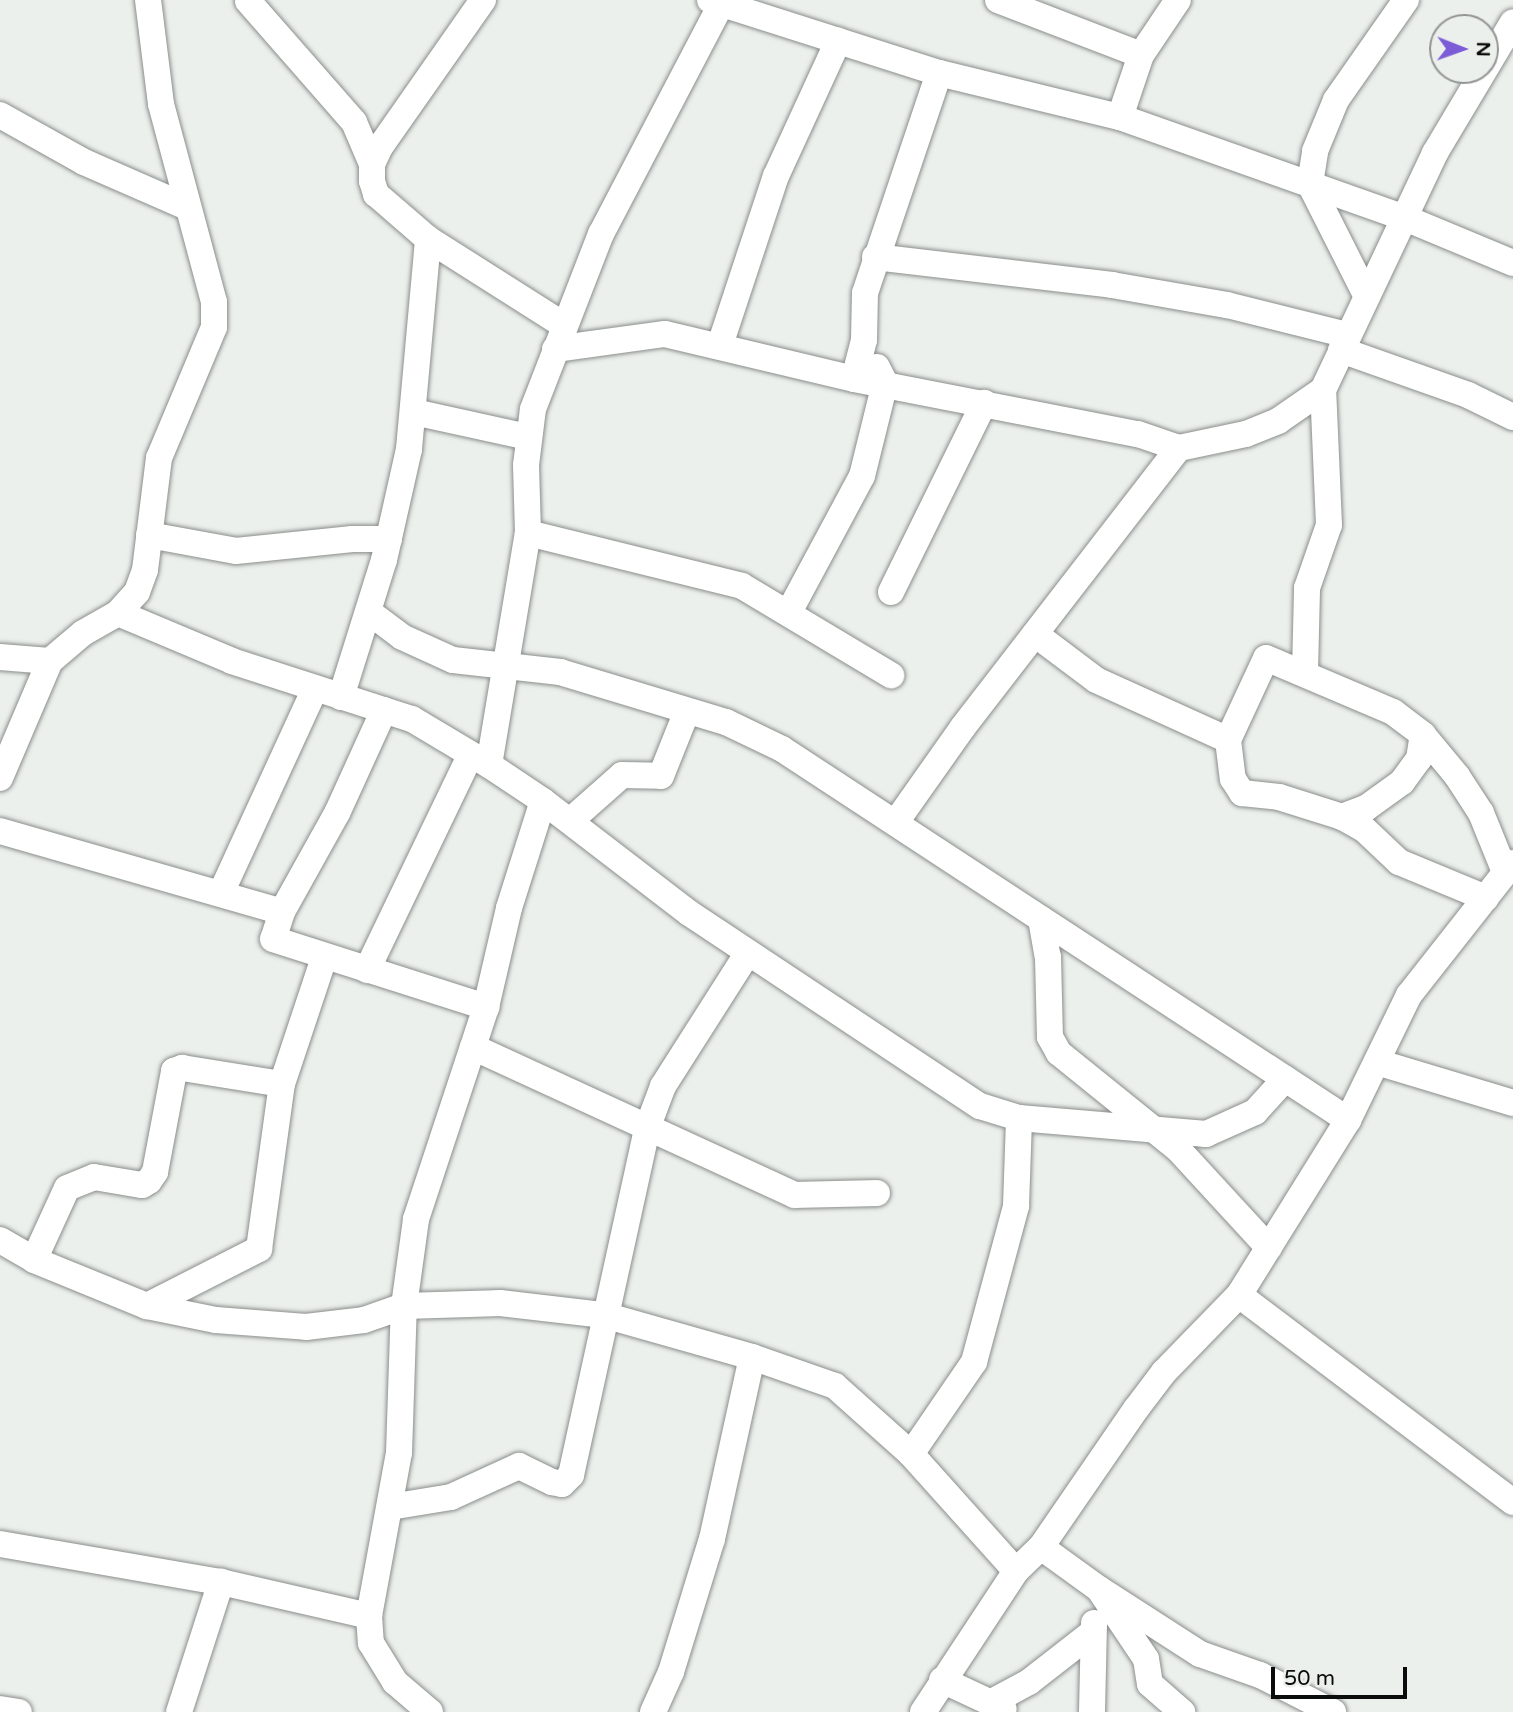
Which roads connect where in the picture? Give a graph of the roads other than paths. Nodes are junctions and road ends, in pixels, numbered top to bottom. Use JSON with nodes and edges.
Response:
{"nodes":[{"id":1,"x":148,"y":0,"type":"edge"},
{"id":2,"x":482,"y":0,"type":"edge"},
{"id":3,"x":998,"y":0,"type":"edge"},
{"id":4,"x":1178,"y":0,"type":"edge"},
{"id":5,"x":1406,"y":0,"type":"edge"},
{"id":6,"x":248,"y":1,"type":"edge"},
{"id":7,"x":715,"y":2,"type":"edge"},
{"id":8,"x":1513,"y":22,"type":"edge"},
{"id":9,"x":838,"y":41,"type":"junction"},
{"id":10,"x":1141,"y":55,"type":"junction"},
{"id":11,"x":939,"y":73,"type":"junction"},
{"id":12,"x":0,"y":115,"type":"edge"},
{"id":13,"x":1119,"y":117,"type":"junction"},
{"id":14,"x":372,"y":164,"type":"junction"},
{"id":15,"x":1311,"y":184,"type":"junction"},
{"id":16,"x":187,"y":207,"type":"junction"},
{"id":17,"x":1405,"y":218,"type":"junction"},
{"id":18,"x":428,"y":239,"type":"junction"},
{"id":19,"x":875,"y":257,"type":"junction"},
{"id":20,"x":1513,"y":263,"type":"edge"},
{"id":21,"x":1366,"y":295,"type":"junction"},
{"id":22,"x":560,"y":338,"type":"junction"},
{"id":23,"x":864,"y":340,"type":"junction"},
{"id":24,"x":1344,"y":343,"type":"junction"},
{"id":25,"x":720,"y":345,"type":"junction"},
{"id":26,"x":854,"y":379,"type":"junction"},
{"id":27,"x":885,"y":383,"type":"junction"},
{"id":28,"x":1322,"y":390,"type":"junction"},
{"id":29,"x":984,"y":403,"type":"junction"},
{"id":30,"x":414,"y":412,"type":"junction"},
{"id":31,"x":1513,"y":417,"type":"edge"},
{"id":32,"x":528,"y":437,"type":"junction"},
{"id":33,"x":1180,"y":448,"type":"junction"},
{"id":34,"x":528,"y":533,"type":"junction"},
{"id":35,"x":149,"y":535,"type":"junction"},
{"id":36,"x":389,"y":540,"type":"junction"},
{"id":37,"x":891,"y":592,"type":"dead end"},
{"id":38,"x":369,"y":612,"type":"junction"},
{"id":39,"x":789,"y":612,"type":"junction"},
{"id":40,"x":118,"y":613,"type":"junction"},
{"id":41,"x":1035,"y":634,"type":"junction"},
{"id":42,"x":0,"y":657,"type":"edge"},
{"id":43,"x":50,"y":661,"type":"junction"},
{"id":44,"x":508,"y":668,"type":"junction"},
{"id":45,"x":1305,"y":672,"type":"junction"},
{"id":46,"x":891,"y":675,"type":"dead end"},
{"id":47,"x":316,"y":689,"type":"junction"},
{"id":48,"x":341,"y":697,"type":"junction"},
{"id":49,"x":384,"y":710,"type":"junction"},
{"id":50,"x":687,"y":711,"type":"junction"},
{"id":51,"x":1423,"y":735,"type":"junction"},
{"id":52,"x":1228,"y":740,"type":"junction"},
{"id":53,"x":480,"y":760,"type":"junction"},
{"id":54,"x":0,"y":778,"type":"edge"},
{"id":55,"x":542,"y":801,"type":"junction"},
{"id":56,"x":1342,"y":817,"type":"junction"},
{"id":57,"x":569,"y":821,"type":"junction"},
{"id":58,"x":897,"y":822,"type":"junction"},
{"id":59,"x":0,"y":831,"type":"edge"},
{"id":60,"x":1509,"y":867,"type":"edge"},
{"id":61,"x":221,"y":893,"type":"junction"},
{"id":62,"x":1486,"y":898,"type":"junction"},
{"id":63,"x":282,"y":912,"type":"junction"},
{"id":64,"x":1041,"y":919,"type":"junction"},
{"id":65,"x":1080,"y":945,"type":"junction"},
{"id":66,"x":747,"y":954,"type":"junction"},
{"id":67,"x":324,"y":957,"type":"junction"},
{"id":68,"x":1048,"y":957,"type":"junction"},
{"id":69,"x":367,"y":970,"type":"junction"},
{"id":70,"x":486,"y":1007,"type":"junction"},
{"id":71,"x":472,"y":1047,"type":"junction"},
{"id":72,"x":1380,"y":1062,"type":"junction"},
{"id":73,"x":1285,"y":1079,"type":"junction"},
{"id":74,"x":282,"y":1084,"type":"junction"},
{"id":75,"x":1513,"y":1103,"type":"edge"},
{"id":76,"x":1020,"y":1118,"type":"junction"},
{"id":77,"x":1348,"y":1120,"type":"junction"},
{"id":78,"x":648,"y":1126,"type":"junction"},
{"id":79,"x":1150,"y":1130,"type":"junction"},
{"id":80,"x":877,"y":1193,"type":"dead end"},
{"id":81,"x":0,"y":1240,"type":"edge"},
{"id":82,"x":1269,"y":1248,"type":"junction"},
{"id":83,"x":34,"y":1260,"type":"junction"},
{"id":84,"x":1240,"y":1295,"type":"junction"},
{"id":85,"x":147,"y":1306,"type":"junction"},
{"id":86,"x":404,"y":1306,"type":"junction"},
{"id":87,"x":604,"y":1315,"type":"junction"},
{"id":88,"x":752,"y":1357,"type":"junction"},
{"id":89,"x":911,"y":1454,"type":"junction"},
{"id":90,"x":1513,"y":1502,"type":"edge"},
{"id":91,"x":390,"y":1507,"type":"junction"},
{"id":92,"x":0,"y":1545,"type":"edge"},
{"id":93,"x":1041,"y":1547,"type":"junction"},
{"id":94,"x":1016,"y":1571,"type":"junction"},
{"id":95,"x":221,"y":1582,"type":"junction"},
{"id":96,"x":1100,"y":1592,"type":"junction"},
{"id":97,"x":369,"y":1616,"type":"junction"},
{"id":98,"x":1092,"y":1633,"type":"junction"},
{"id":99,"x":942,"y":1680,"type":"junction"},
{"id":100,"x":1000,"y":1707,"type":"edge"},
{"id":101,"x":0,"y":1709,"type":"edge"},
{"id":102,"x":19,"y":1712,"type":"edge"},
{"id":103,"x":179,"y":1712,"type":"edge"},
{"id":104,"x":430,"y":1712,"type":"edge"},
{"id":105,"x":653,"y":1712,"type":"edge"},
{"id":106,"x":923,"y":1712,"type":"edge"},
{"id":107,"x":1092,"y":1712,"type":"edge"},
{"id":108,"x":1182,"y":1712,"type":"edge"},
{"id":109,"x":1333,"y":1712,"type":"edge"}],
"edges":[{"from":1,"to":16,"type":"street"},
{"from":2,"to":14,"type":"street"},
{"from":3,"to":10,"type":"street"},
{"from":4,"to":10,"type":"street"},
{"from":5,"to":15,"type":"street"},
{"from":6,"to":14,"type":"street"},
{"from":7,"to":9,"type":"street"},
{"from":7,"to":22,"type":"street"},
{"from":8,"to":17,"type":"street"},
{"from":9,"to":11,"type":"street"},
{"from":9,"to":25,"type":"street"},
{"from":10,"to":13,"type":"street"},
{"from":11,"to":13,"type":"street"},
{"from":11,"to":19,"type":"street"},
{"from":12,"to":16,"type":"street"},
{"from":13,"to":15,"type":"street"},
{"from":14,"to":18,"type":"street"},
{"from":15,"to":17,"type":"street"},
{"from":15,"to":21,"type":"street"},
{"from":16,"to":35,"type":"street"},
{"from":17,"to":20,"type":"street"},
{"from":17,"to":21,"type":"street"},
{"from":18,"to":22,"type":"street"},
{"from":18,"to":30,"type":"street"},
{"from":19,"to":23,"type":"street"},
{"from":19,"to":24,"type":"street"},
{"from":21,"to":24,"type":"street"},
{"from":22,"to":25,"type":"street"},
{"from":22,"to":32,"type":"street"},
{"from":23,"to":26,"type":"street"},
{"from":23,"to":27,"type":"street"},
{"from":24,"to":28,"type":"street"},
{"from":24,"to":31,"type":"street"},
{"from":25,"to":26,"type":"street"},
{"from":26,"to":27,"type":"street"},
{"from":27,"to":29,"type":"street"},
{"from":27,"to":39,"type":"street"},
{"from":28,"to":33,"type":"street"},
{"from":28,"to":45,"type":"street"},
{"from":29,"to":33,"type":"street"},
{"from":29,"to":37,"type":"street"},
{"from":30,"to":32,"type":"street"},
{"from":30,"to":36,"type":"street"},
{"from":32,"to":34,"type":"street"},
{"from":33,"to":41,"type":"street"},
{"from":34,"to":39,"type":"street"},
{"from":34,"to":44,"type":"street"},
{"from":35,"to":36,"type":"street"},
{"from":35,"to":40,"type":"street"},
{"from":36,"to":38,"type":"street"},
{"from":38,"to":44,"type":"street"},
{"from":38,"to":48,"type":"street"},
{"from":39,"to":46,"type":"street"},
{"from":40,"to":43,"type":"street"},
{"from":40,"to":47,"type":"street"},
{"from":41,"to":52,"type":"street"},
{"from":41,"to":58,"type":"street"},
{"from":42,"to":43,"type":"street"},
{"from":43,"to":54,"type":"street"},
{"from":44,"to":50,"type":"street"},
{"from":44,"to":53,"type":"street"},
{"from":45,"to":51,"type":"street"},
{"from":45,"to":52,"type":"street"},
{"from":47,"to":48,"type":"street"},
{"from":47,"to":61,"type":"street"},
{"from":48,"to":49,"type":"street"},
{"from":49,"to":53,"type":"street"},
{"from":49,"to":63,"type":"street"},
{"from":50,"to":57,"type":"street"},
{"from":50,"to":58,"type":"street"},
{"from":51,"to":56,"type":"street"},
{"from":51,"to":60,"type":"street"},
{"from":52,"to":56,"type":"street"},
{"from":53,"to":55,"type":"street"},
{"from":53,"to":69,"type":"street"},
{"from":55,"to":57,"type":"street"},
{"from":55,"to":70,"type":"street"},
{"from":56,"to":62,"type":"street"},
{"from":57,"to":66,"type":"street"},
{"from":58,"to":64,"type":"street"},
{"from":59,"to":61,"type":"street"},
{"from":60,"to":62,"type":"street"},
{"from":61,"to":63,"type":"street"},
{"from":62,"to":72,"type":"street"},
{"from":63,"to":67,"type":"street"},
{"from":64,"to":65,"type":"street"},
{"from":64,"to":68,"type":"street"},
{"from":65,"to":68,"type":"street"},
{"from":65,"to":73,"type":"street"},
{"from":66,"to":76,"type":"street"},
{"from":66,"to":78,"type":"street"},
{"from":67,"to":69,"type":"street"},
{"from":67,"to":74,"type":"street"},
{"from":68,"to":79,"type":"street"},
{"from":69,"to":70,"type":"street"},
{"from":70,"to":71,"type":"street"},
{"from":71,"to":78,"type":"street"},
{"from":71,"to":86,"type":"street"},
{"from":72,"to":75,"type":"street"},
{"from":72,"to":77,"type":"street"},
{"from":73,"to":77,"type":"street"},
{"from":73,"to":79,"type":"street"},
{"from":74,"to":83,"type":"street"},
{"from":74,"to":85,"type":"street"},
{"from":76,"to":79,"type":"street"},
{"from":76,"to":89,"type":"street"},
{"from":77,"to":82,"type":"street"},
{"from":78,"to":80,"type":"street"},
{"from":78,"to":87,"type":"street"},
{"from":79,"to":82,"type":"street"},
{"from":81,"to":83,"type":"street"},
{"from":82,"to":84,"type":"street"},
{"from":83,"to":85,"type":"street"},
{"from":84,"to":90,"type":"street"},
{"from":84,"to":93,"type":"street"},
{"from":85,"to":86,"type":"street"},
{"from":86,"to":87,"type":"street"},
{"from":86,"to":91,"type":"street"},
{"from":87,"to":88,"type":"street"},
{"from":87,"to":91,"type":"street"},
{"from":88,"to":89,"type":"street"},
{"from":88,"to":105,"type":"street"},
{"from":89,"to":94,"type":"street"},
{"from":91,"to":97,"type":"street"},
{"from":92,"to":95,"type":"street"},
{"from":93,"to":94,"type":"street"},
{"from":93,"to":96,"type":"street"},
{"from":94,"to":99,"type":"street"},
{"from":95,"to":97,"type":"street"},
{"from":95,"to":103,"type":"street"},
{"from":96,"to":98,"type":"street"},
{"from":96,"to":108,"type":"street"},
{"from":96,"to":109,"type":"street"},
{"from":97,"to":104,"type":"street"},
{"from":98,"to":100,"type":"street"},
{"from":98,"to":107,"type":"street"},
{"from":99,"to":100,"type":"street"},
{"from":99,"to":106,"type":"street"},
{"from":101,"to":102,"type":"street"}]}
